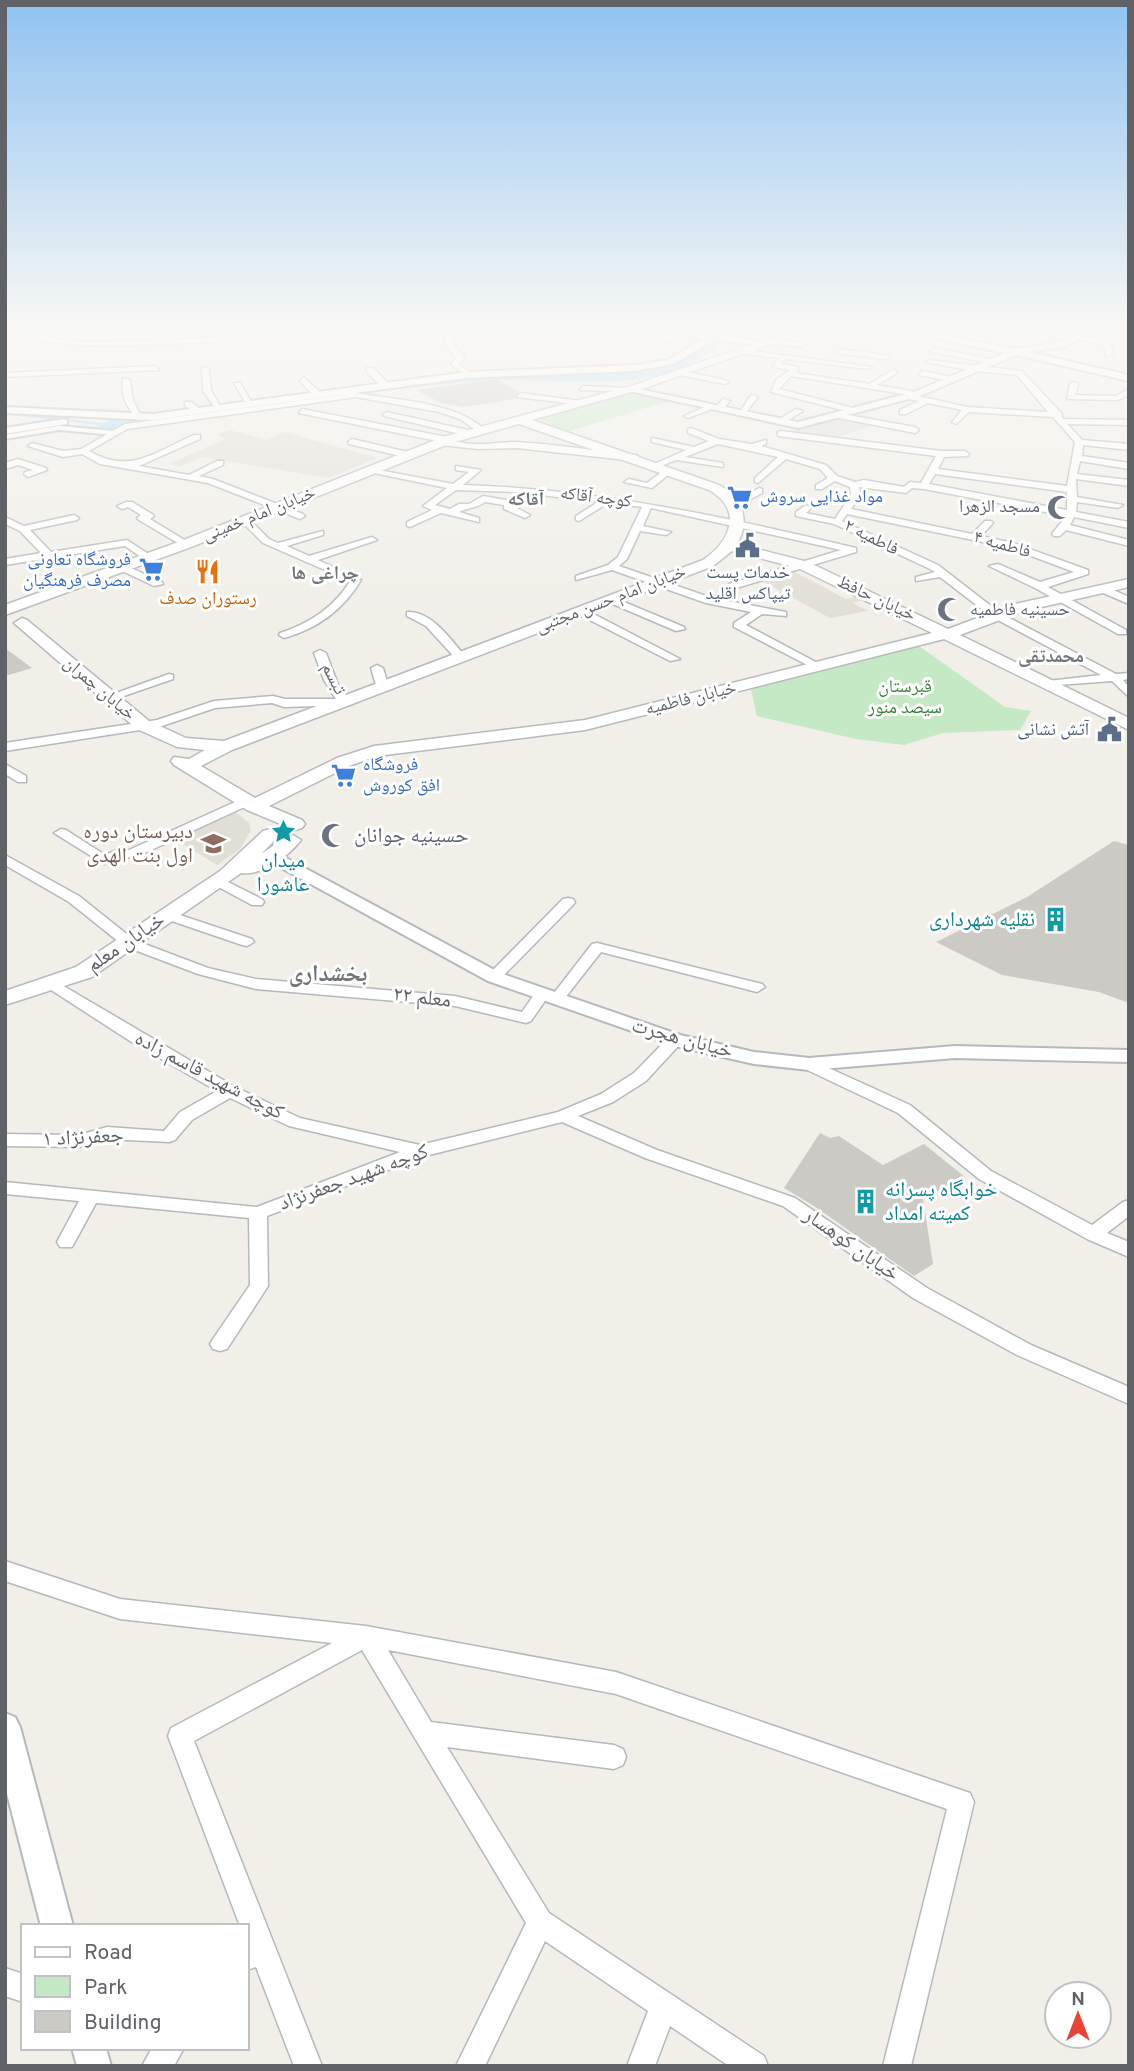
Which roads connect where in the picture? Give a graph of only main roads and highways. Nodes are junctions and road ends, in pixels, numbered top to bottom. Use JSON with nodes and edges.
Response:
{"nodes":[{"id":1,"x":494,"y":426,"type":"edge"},
{"id":2,"x":537,"y":426,"type":"edge"},
{"id":3,"x":730,"y":546,"type":"junction"},
{"id":4,"x":1129,"y":583,"type":"edge"},
{"id":5,"x":30,"y":603,"type":"junction"},
{"id":6,"x":5,"y":610,"type":"edge"},
{"id":7,"x":13,"y":624,"type":"edge"},
{"id":8,"x":948,"y":633,"type":"junction"},
{"id":9,"x":143,"y":725,"type":"junction"},
{"id":10,"x":1129,"y":725,"type":"edge"},
{"id":11,"x":226,"y":746,"type":"junction"},
{"id":12,"x":188,"y":766,"type":"junction"},
{"id":13,"x":325,"y":772,"type":"junction"},
{"id":14,"x":249,"y":803,"type":"junction"},
{"id":15,"x":282,"y":830,"type":"junction"},
{"id":16,"x":222,"y":878,"type":"joint"},
{"id":17,"x":8,"y":1000,"type":"edge"}],
"edges":[{"from":1,"to":5,"type":"main road","name":"خیابان امام خمینی"},
{"from":2,"to":3,"type":"main road"},
{"from":3,"to":8,"type":"main road","name":"خیابان حافظ"},
{"from":3,"to":11,"type":"main road","name":"خیابان امام حسن مجتبی"},
{"from":4,"to":8,"type":"main road","name":"خیابان فاطمیه"},
{"from":5,"to":6,"type":"main road","name":"خیابان امام خمینی"},
{"from":5,"to":7,"type":"main road"},
{"from":7,"to":9,"type":"main road","name":"خیابان چمران"},
{"from":8,"to":10,"type":"main road","name":"خیابان حافظ"},
{"from":8,"to":13,"type":"main road","name":"خیابان فاطمیه"},
{"from":9,"to":11,"type":"main road","name":"خیابان چمران"},
{"from":9,"to":12,"type":"main road"},
{"from":11,"to":12,"type":"main road"},
{"from":12,"to":14,"type":"main road"},
{"from":13,"to":14,"type":"main road","name":"خیابان فاطمیه"},
{"from":13,"to":15,"type":"main road"},
{"from":14,"to":15,"type":"main road"},
{"from":15,"to":16,"type":"main road","name":"خیابان معلم"},
{"from":16,"to":17,"type":"main road","name":"خیابان معلم"}]}
